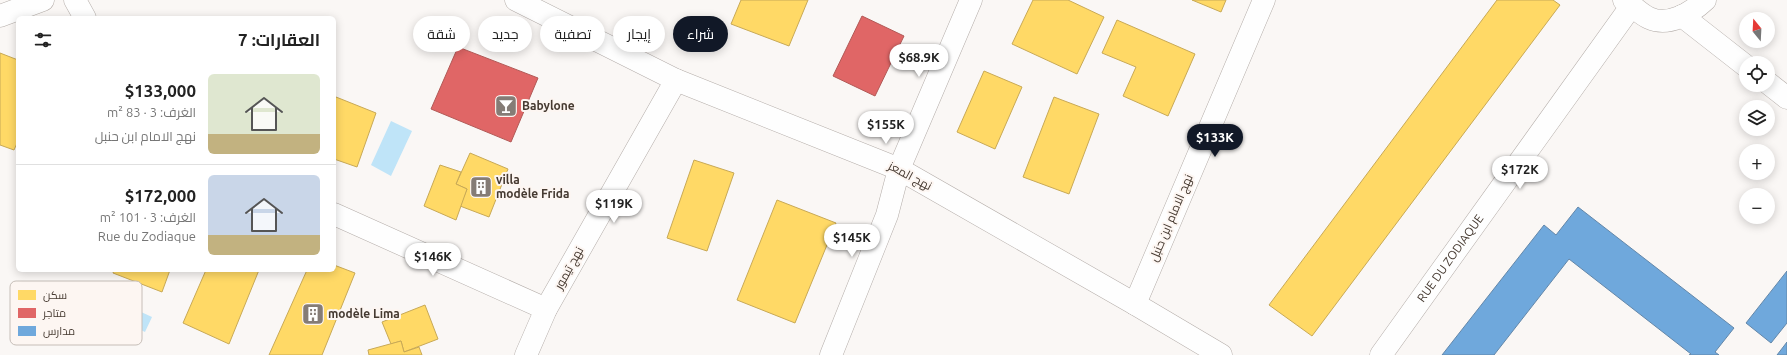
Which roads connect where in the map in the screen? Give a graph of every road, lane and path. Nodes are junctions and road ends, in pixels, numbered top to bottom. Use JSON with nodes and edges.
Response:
{"nodes":[{"id":1,"x":43,"y":0,"type":"edge"},
{"id":2,"x":74,"y":0,"type":"edge"},
{"id":3,"x":516,"y":0,"type":"edge"},
{"id":4,"x":972,"y":0,"type":"edge"},
{"id":5,"x":1264,"y":0,"type":"edge"},
{"id":6,"x":1705,"y":0,"type":"edge"},
{"id":7,"x":1628,"y":3,"type":"edge"},
{"id":8,"x":0,"y":16,"type":"edge"},
{"id":9,"x":84,"y":16,"type":"edge"},
{"id":10,"x":1682,"y":16,"type":"junction"},
{"id":11,"x":1739,"y":61,"type":"edge"},
{"id":12,"x":676,"y":80,"type":"junction"},
{"id":13,"x":1775,"y":89,"type":"edge"},
{"id":14,"x":1787,"y":98,"type":"edge"},
{"id":15,"x":899,"y":168,"type":"junction"},
{"id":16,"x":336,"y":215,"type":"edge"},
{"id":17,"x":1135,"y":304,"type":"junction"},
{"id":18,"x":546,"y":309,"type":"junction"},
{"id":19,"x":526,"y":355,"type":"edge"},
{"id":20,"x":831,"y":355,"type":"edge"},
{"id":21,"x":1221,"y":355,"type":"edge"},
{"id":22,"x":1381,"y":355,"type":"edge"}],
"edges":[{"from":1,"to":8,"type":"street"},
{"from":2,"to":9,"type":"street"},
{"from":3,"to":12,"type":"street","name":"نهج المعز"},
{"from":4,"to":15,"type":"street"},
{"from":5,"to":17,"type":"street","name":"نهج الامام ابن حنبل"},
{"from":6,"to":10,"type":"street","name":"RUE DU ZODIAQUE"},
{"from":7,"to":10,"type":"street","name":"RUE DU ZODIAQUE"},
{"from":7,"to":22,"type":"street","name":"RUE DU ZODIAQUE"},
{"from":10,"to":11,"type":"street"},
{"from":12,"to":15,"type":"street","name":"نهج المعز"},
{"from":12,"to":18,"type":"street","name":"نهج تيمور"},
{"from":13,"to":14,"type":"street"},
{"from":15,"to":17,"type":"street","name":"نهج المعز"},
{"from":15,"to":20,"type":"street"},
{"from":16,"to":18,"type":"street"},
{"from":17,"to":21,"type":"street","name":"نهج المعز"},
{"from":18,"to":19,"type":"street","name":"نهج تيمور"}]}
